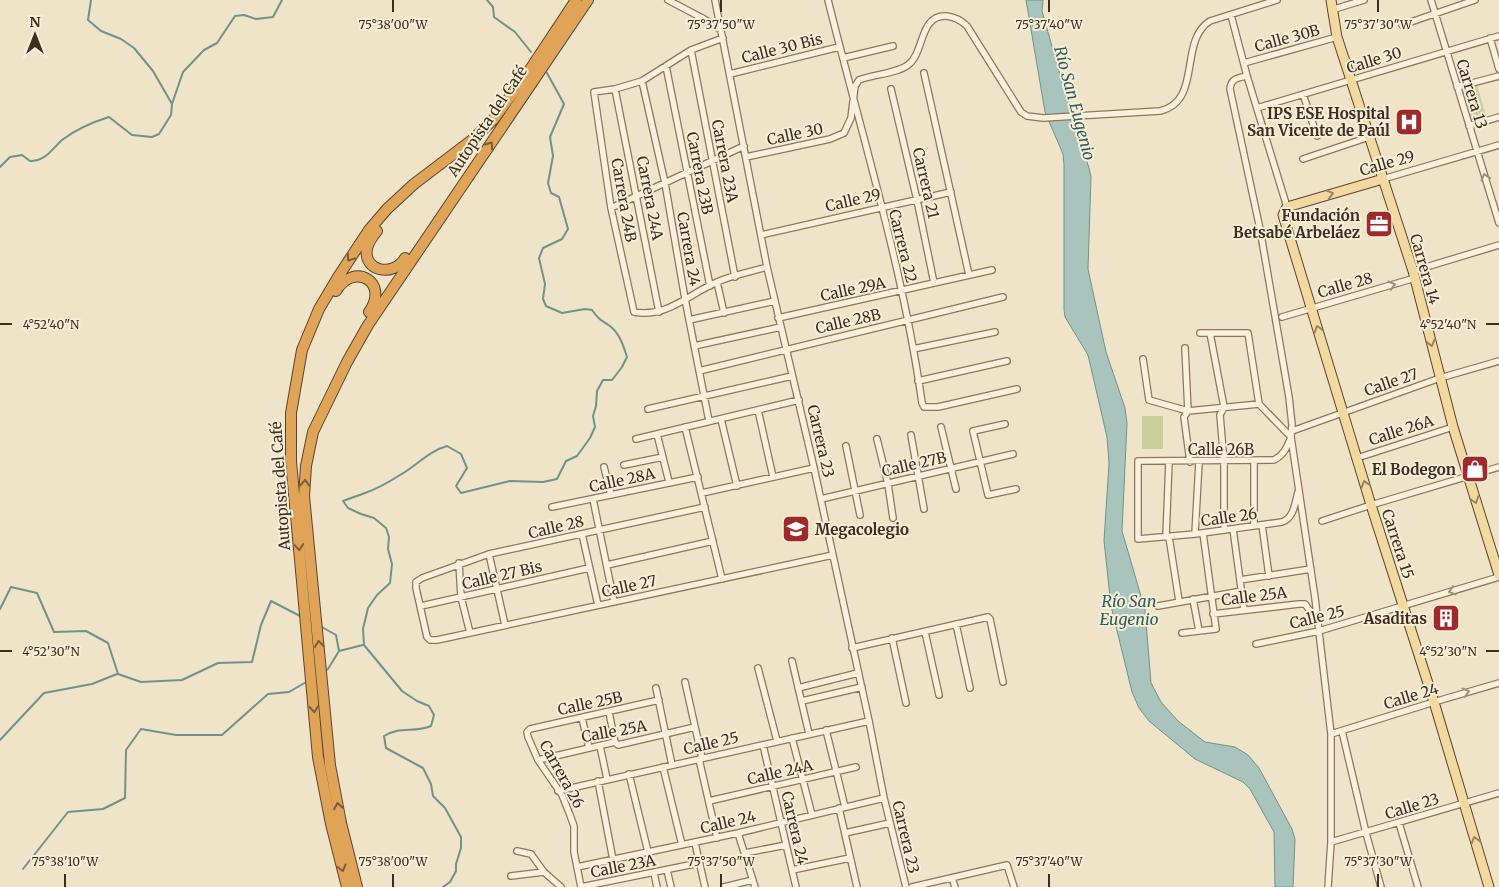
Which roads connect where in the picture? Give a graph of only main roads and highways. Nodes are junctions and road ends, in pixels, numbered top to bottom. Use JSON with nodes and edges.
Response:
{"nodes":[{"id":1,"x":576,"y":0,"type":"edge"},
{"id":2,"x":588,"y":0,"type":"edge"},
{"id":3,"x":1331,"y":5,"type":"edge"},
{"id":4,"x":455,"y":153,"type":"junction"},
{"id":5,"x":471,"y":171,"type":"junction"},
{"id":6,"x":1383,"y":179,"type":"junction"},
{"id":7,"x":1285,"y":209,"type":"joint"},
{"id":8,"x":291,"y":413,"type":"junction"},
{"id":9,"x":319,"y":418,"type":"junction"},
{"id":10,"x":1499,"y":576,"type":"edge"},
{"id":11,"x":347,"y":887,"type":"edge"},
{"id":12,"x":357,"y":887,"type":"edge"},
{"id":13,"x":1489,"y":887,"type":"edge"}],
"edges":[{"from":1,"to":4,"type":"highway","name":"Autopista del Café"},
{"from":5,"to":2,"type":"highway","name":"Autopista del Café","one_way":true},
{"from":3,"to":6,"type":"main road","name":"Carrera 14"},
{"from":4,"to":5,"type":"highway"},
{"from":4,"to":8,"type":"highway","name":"Autopista del Café","one_way":true},
{"from":5,"to":9,"type":"highway","name":"Autopista del Café"},
{"from":7,"to":6,"type":"main road","name":"Calle 29","one_way":true},
{"from":6,"to":10,"type":"main road","name":"Carrera 14","one_way":true},
{"from":13,"to":7,"type":"main road","name":"Carrera 15","one_way":true},
{"from":8,"to":9,"type":"highway"},
{"from":8,"to":11,"type":"highway","name":"Autopista del Café","one_way":true},
{"from":12,"to":9,"type":"highway","name":"Autopista del Café","one_way":true}]}
